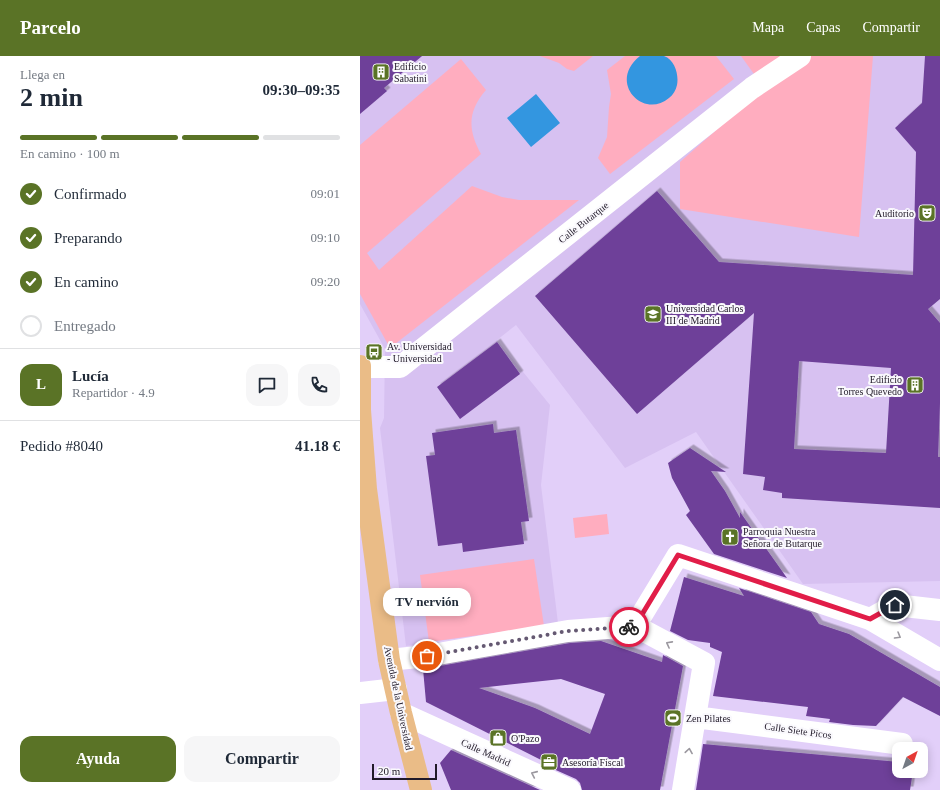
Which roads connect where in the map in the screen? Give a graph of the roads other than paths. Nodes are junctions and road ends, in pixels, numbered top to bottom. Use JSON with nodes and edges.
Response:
{"nodes":[{"id":1,"x":800,"y":56,"type":"edge"},
{"id":2,"x":360,"y":367,"type":"edge"},
{"id":3,"x":360,"y":410,"type":"edge"},
{"id":4,"x":940,"y":610,"type":"edge"},
{"id":5,"x":870,"y":619,"type":"junction"},
{"id":6,"x":635,"y":626,"type":"junction"},
{"id":7,"x":390,"y":660,"type":"junction"},
{"id":8,"x":940,"y":660,"type":"edge"},
{"id":9,"x":396,"y":689,"type":"junction"},
{"id":10,"x":360,"y":693,"type":"edge"},
{"id":11,"x":401,"y":713,"type":"junction"},
{"id":12,"x":695,"y":717,"type":"junction"},
{"id":13,"x":892,"y":743,"type":"edge"},
{"id":14,"x":421,"y":790,"type":"edge"},
{"id":15,"x":570,"y":790,"type":"edge"},
{"id":16,"x":683,"y":790,"type":"edge"}],
"edges":[{"from":1,"to":2,"type":"street","name":"Calle Butarque"},
{"from":2,"to":3,"type":"main road","name":"Avenida de la Universidad"},
{"from":3,"to":7,"type":"main road","name":"Avenida de la Universidad"},
{"from":4,"to":5,"type":"street"},
{"from":5,"to":6,"type":"street"},
{"from":5,"to":8,"type":"street","one_way":true},
{"from":6,"to":7,"type":"street"},
{"from":12,"to":6,"type":"street","one_way":true},
{"from":7,"to":9,"type":"main road","name":"Avenida de la Universidad"},
{"from":9,"to":10,"type":"street"},
{"from":9,"to":11,"type":"main road","name":"Avenida de la Universidad"},
{"from":11,"to":14,"type":"main road","name":"Avenida de la Universidad"},
{"from":15,"to":11,"type":"street","name":"Calle Madrid","one_way":true},
{"from":12,"to":13,"type":"street","name":"Calle Siete Picos"},
{"from":16,"to":12,"type":"street","one_way":true}]}
